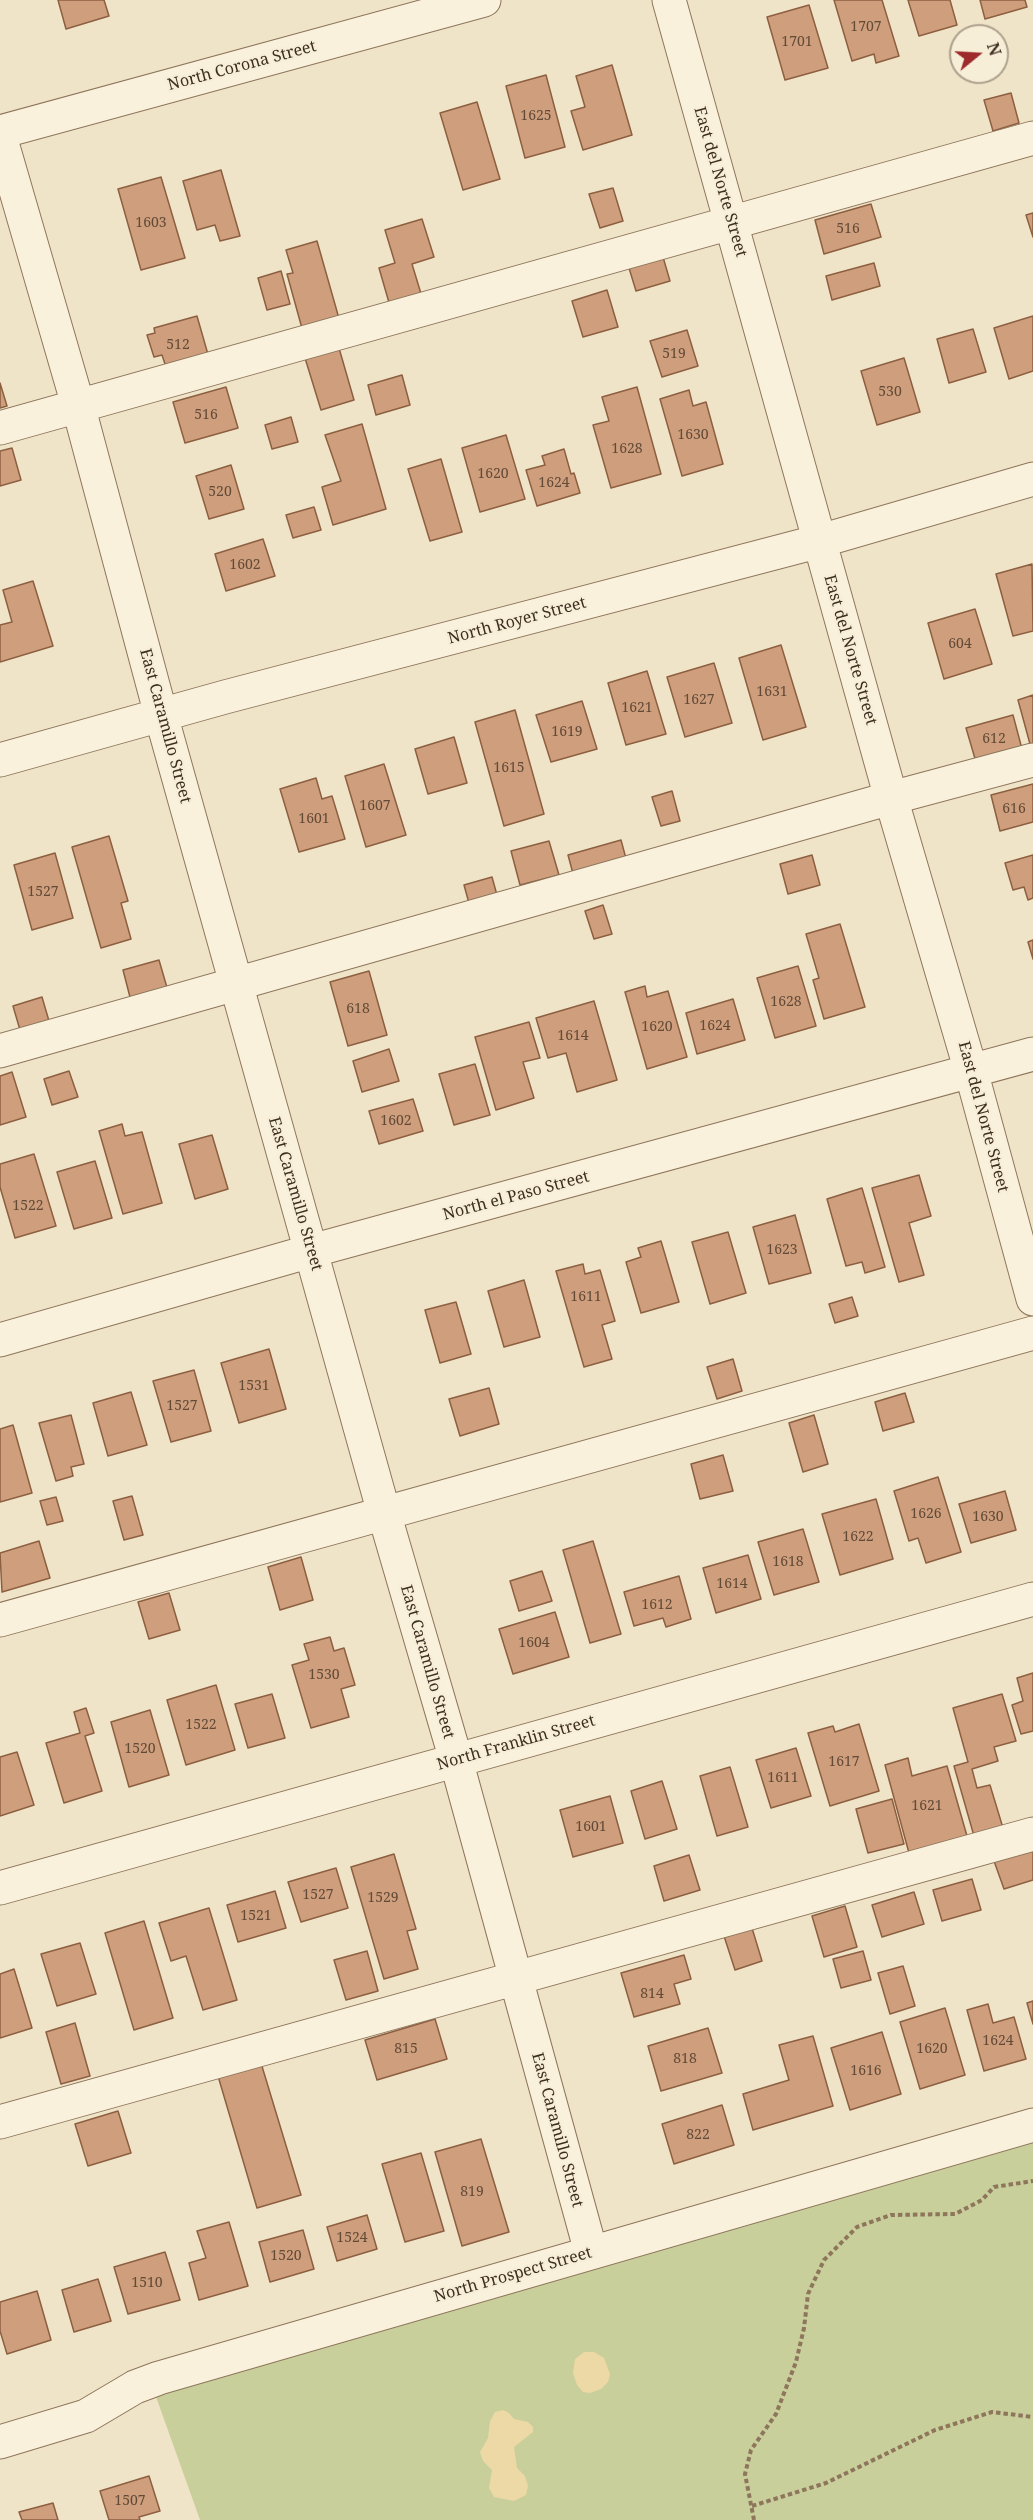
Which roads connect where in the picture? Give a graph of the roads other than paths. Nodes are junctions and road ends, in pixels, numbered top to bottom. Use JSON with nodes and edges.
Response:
{"nodes":[{"id":1,"x":484,"y":0,"type":"edge"},
{"id":2,"x":669,"y":0,"type":"edge"},
{"id":3,"x":0,"y":134,"type":"edge"},
{"id":4,"x":1033,"y":138,"type":"edge"},
{"id":5,"x":731,"y":221,"type":"junction"},
{"id":6,"x":78,"y":405,"type":"junction"},
{"id":7,"x":0,"y":428,"type":"edge"},
{"id":8,"x":1033,"y":479,"type":"edge"},
{"id":9,"x":820,"y":541,"type":"junction"},
{"id":10,"x":161,"y":715,"type":"junction"},
{"id":11,"x":0,"y":760,"type":"edge"},
{"id":12,"x":1033,"y":760,"type":"edge"},
{"id":13,"x":891,"y":798,"type":"junction"},
{"id":14,"x":236,"y":983,"type":"junction"},
{"id":15,"x":0,"y":1051,"type":"edge"},
{"id":16,"x":1033,"y":1054,"type":"edge"},
{"id":17,"x":971,"y":1071,"type":"junction"},
{"id":18,"x":311,"y":1251,"type":"junction"},
{"id":19,"x":1033,"y":1299,"type":"edge"},
{"id":20,"x":1033,"y":1333,"type":"edge"},
{"id":21,"x":0,"y":1340,"type":"edge"},
{"id":22,"x":384,"y":1514,"type":"junction"},
{"id":23,"x":1033,"y":1599,"type":"edge"},
{"id":24,"x":0,"y":1620,"type":"edge"},
{"id":25,"x":456,"y":1760,"type":"junction"},
{"id":26,"x":1033,"y":1834,"type":"edge"},
{"id":27,"x":0,"y":1888,"type":"edge"},
{"id":28,"x":516,"y":1979,"type":"junction"},
{"id":29,"x":0,"y":2122,"type":"edge"},
{"id":30,"x":1033,"y":2125,"type":"edge"},
{"id":31,"x":591,"y":2252,"type":"junction"},
{"id":32,"x":0,"y":2442,"type":"edge"}],
"edges":[{"from":1,"to":3,"type":"street","name":"North Corona Street"},
{"from":2,"to":5,"type":"street","name":"East del Norte Street"},
{"from":3,"to":6,"type":"street","name":"East Caramillo Street"},
{"from":4,"to":5,"type":"street"},
{"from":5,"to":6,"type":"street"},
{"from":5,"to":9,"type":"street","name":"East del Norte Street"},
{"from":6,"to":7,"type":"street"},
{"from":6,"to":10,"type":"street","name":"East Caramillo Street"},
{"from":8,"to":9,"type":"street","name":"North Royer Street"},
{"from":9,"to":10,"type":"street","name":"North Royer Street"},
{"from":9,"to":13,"type":"street","name":"East del Norte Street"},
{"from":10,"to":11,"type":"street","name":"North Royer Street"},
{"from":10,"to":14,"type":"street","name":"East Caramillo Street"},
{"from":12,"to":13,"type":"street"},
{"from":13,"to":14,"type":"street"},
{"from":13,"to":17,"type":"street","name":"East del Norte Street"},
{"from":14,"to":15,"type":"street"},
{"from":14,"to":18,"type":"street","name":"East Caramillo Street"},
{"from":16,"to":17,"type":"street","name":"North el Paso Street"},
{"from":17,"to":18,"type":"street","name":"North el Paso Street"},
{"from":17,"to":19,"type":"street","name":"East del Norte Street"},
{"from":18,"to":21,"type":"street","name":"North el Paso Street"},
{"from":18,"to":22,"type":"street","name":"East Caramillo Street"},
{"from":20,"to":22,"type":"street"},
{"from":22,"to":24,"type":"street"},
{"from":22,"to":25,"type":"street","name":"East Caramillo Street"},
{"from":23,"to":25,"type":"street","name":"North Franklin Street"},
{"from":25,"to":27,"type":"street","name":"North Franklin Street"},
{"from":25,"to":28,"type":"street","name":"East Caramillo Street"},
{"from":26,"to":28,"type":"street"},
{"from":28,"to":29,"type":"street"},
{"from":28,"to":31,"type":"street","name":"East Caramillo Street"},
{"from":30,"to":31,"type":"street","name":"North Prospect Street"},
{"from":31,"to":32,"type":"street","name":"North Prospect Street"}]}
